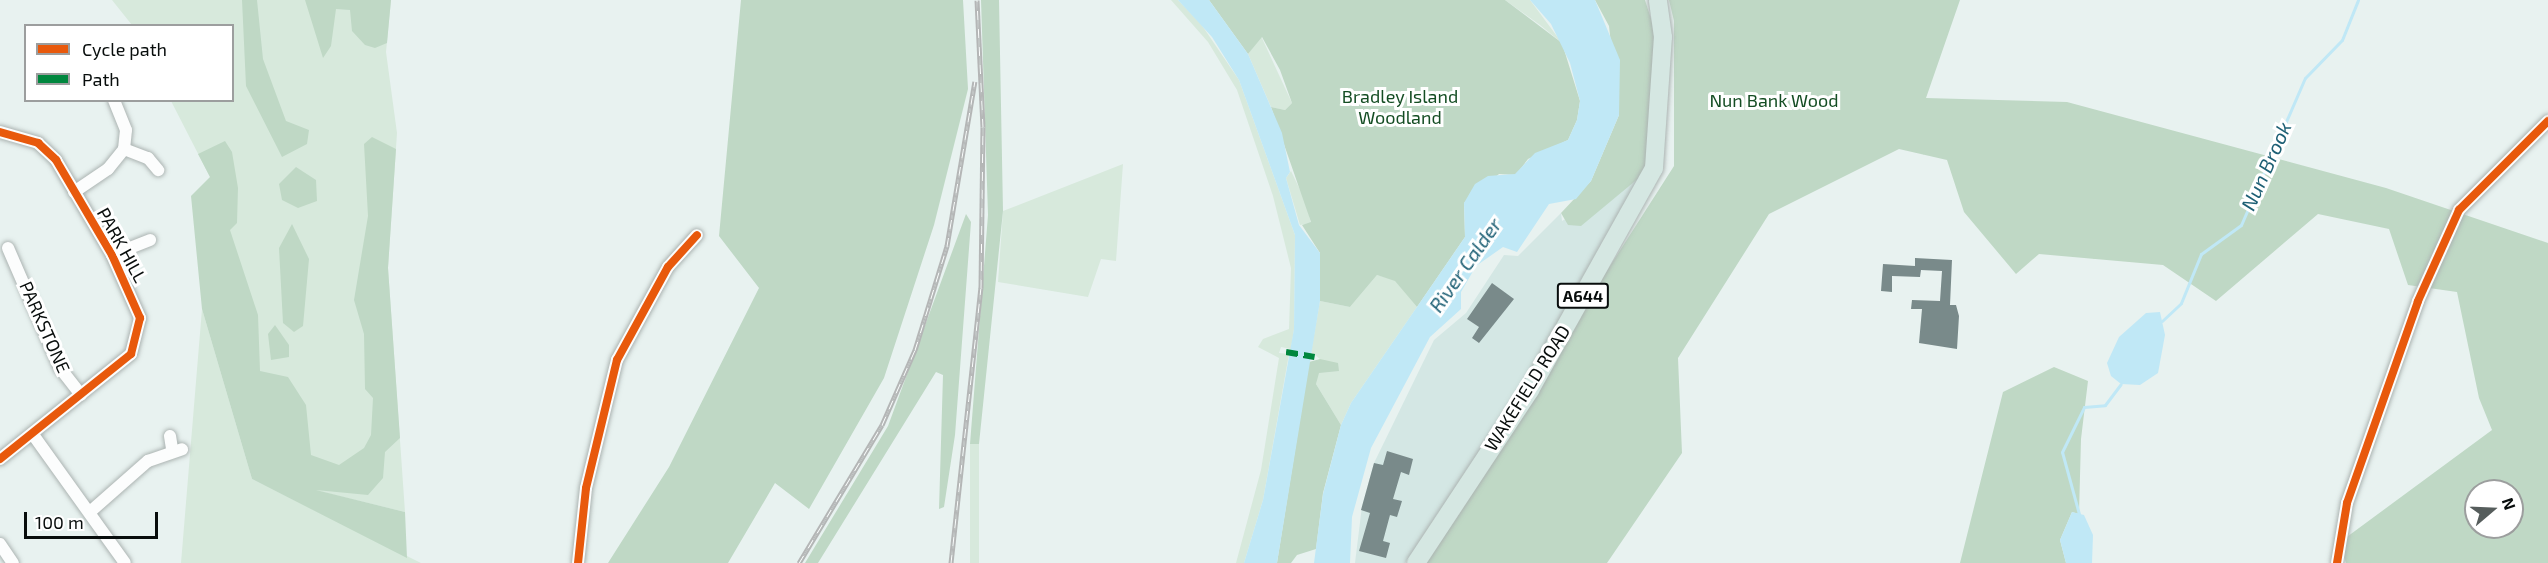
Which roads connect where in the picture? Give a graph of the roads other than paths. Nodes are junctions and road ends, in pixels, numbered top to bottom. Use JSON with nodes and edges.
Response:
{"nodes":[{"id":1,"x":1658,"y":0,"type":"edge"},
{"id":2,"x":115,"y":102,"type":"edge"},
{"id":3,"x":2548,"y":121,"type":"edge"},
{"id":4,"x":0,"y":132,"type":"edge"},
{"id":5,"x":124,"y":149,"type":"junction"},
{"id":6,"x":158,"y":170,"type":"dead end"},
{"id":7,"x":74,"y":192,"type":"junction"},
{"id":8,"x":697,"y":235,"type":"dead end"},
{"id":9,"x":150,"y":240,"type":"dead end"},
{"id":10,"x":15,"y":252,"type":"dead end"},
{"id":11,"x":112,"y":255,"type":"junction"},
{"id":12,"x":81,"y":395,"type":"junction"},
{"id":13,"x":34,"y":436,"type":"junction"},
{"id":14,"x":170,"y":436,"type":"dead end"},
{"id":15,"x":0,"y":459,"type":"edge"},
{"id":16,"x":91,"y":511,"type":"junction"},
{"id":17,"x":0,"y":544,"type":"edge"},
{"id":18,"x":13,"y":563,"type":"edge"},
{"id":19,"x":125,"y":563,"type":"edge"},
{"id":20,"x":578,"y":563,"type":"edge"},
{"id":21,"x":1416,"y":563,"type":"edge"},
{"id":22,"x":2337,"y":563,"type":"edge"}],
"edges":[{"from":1,"to":21,"type":"highway","name":"WAKEFIELD ROAD","number":"A644"},
{"from":2,"to":5,"type":"street"},
{"from":3,"to":22,"type":"street"},
{"from":4,"to":7,"type":"street","name":"PARK HILL"},
{"from":5,"to":6,"type":"street"},
{"from":5,"to":7,"type":"street"},
{"from":7,"to":11,"type":"street","name":"PARK HILL"},
{"from":8,"to":20,"type":"street"},
{"from":9,"to":11,"type":"street"},
{"from":10,"to":12,"type":"street","name":"PARKSTONE"},
{"from":11,"to":12,"type":"street","name":"PARK HILL"},
{"from":12,"to":13,"type":"street","name":"PARK HILL"},
{"from":13,"to":15,"type":"street","name":"PARK HILL"},
{"from":13,"to":16,"type":"street"},
{"from":14,"to":16,"type":"street"},
{"from":16,"to":19,"type":"street"},
{"from":17,"to":18,"type":"street"}]}
